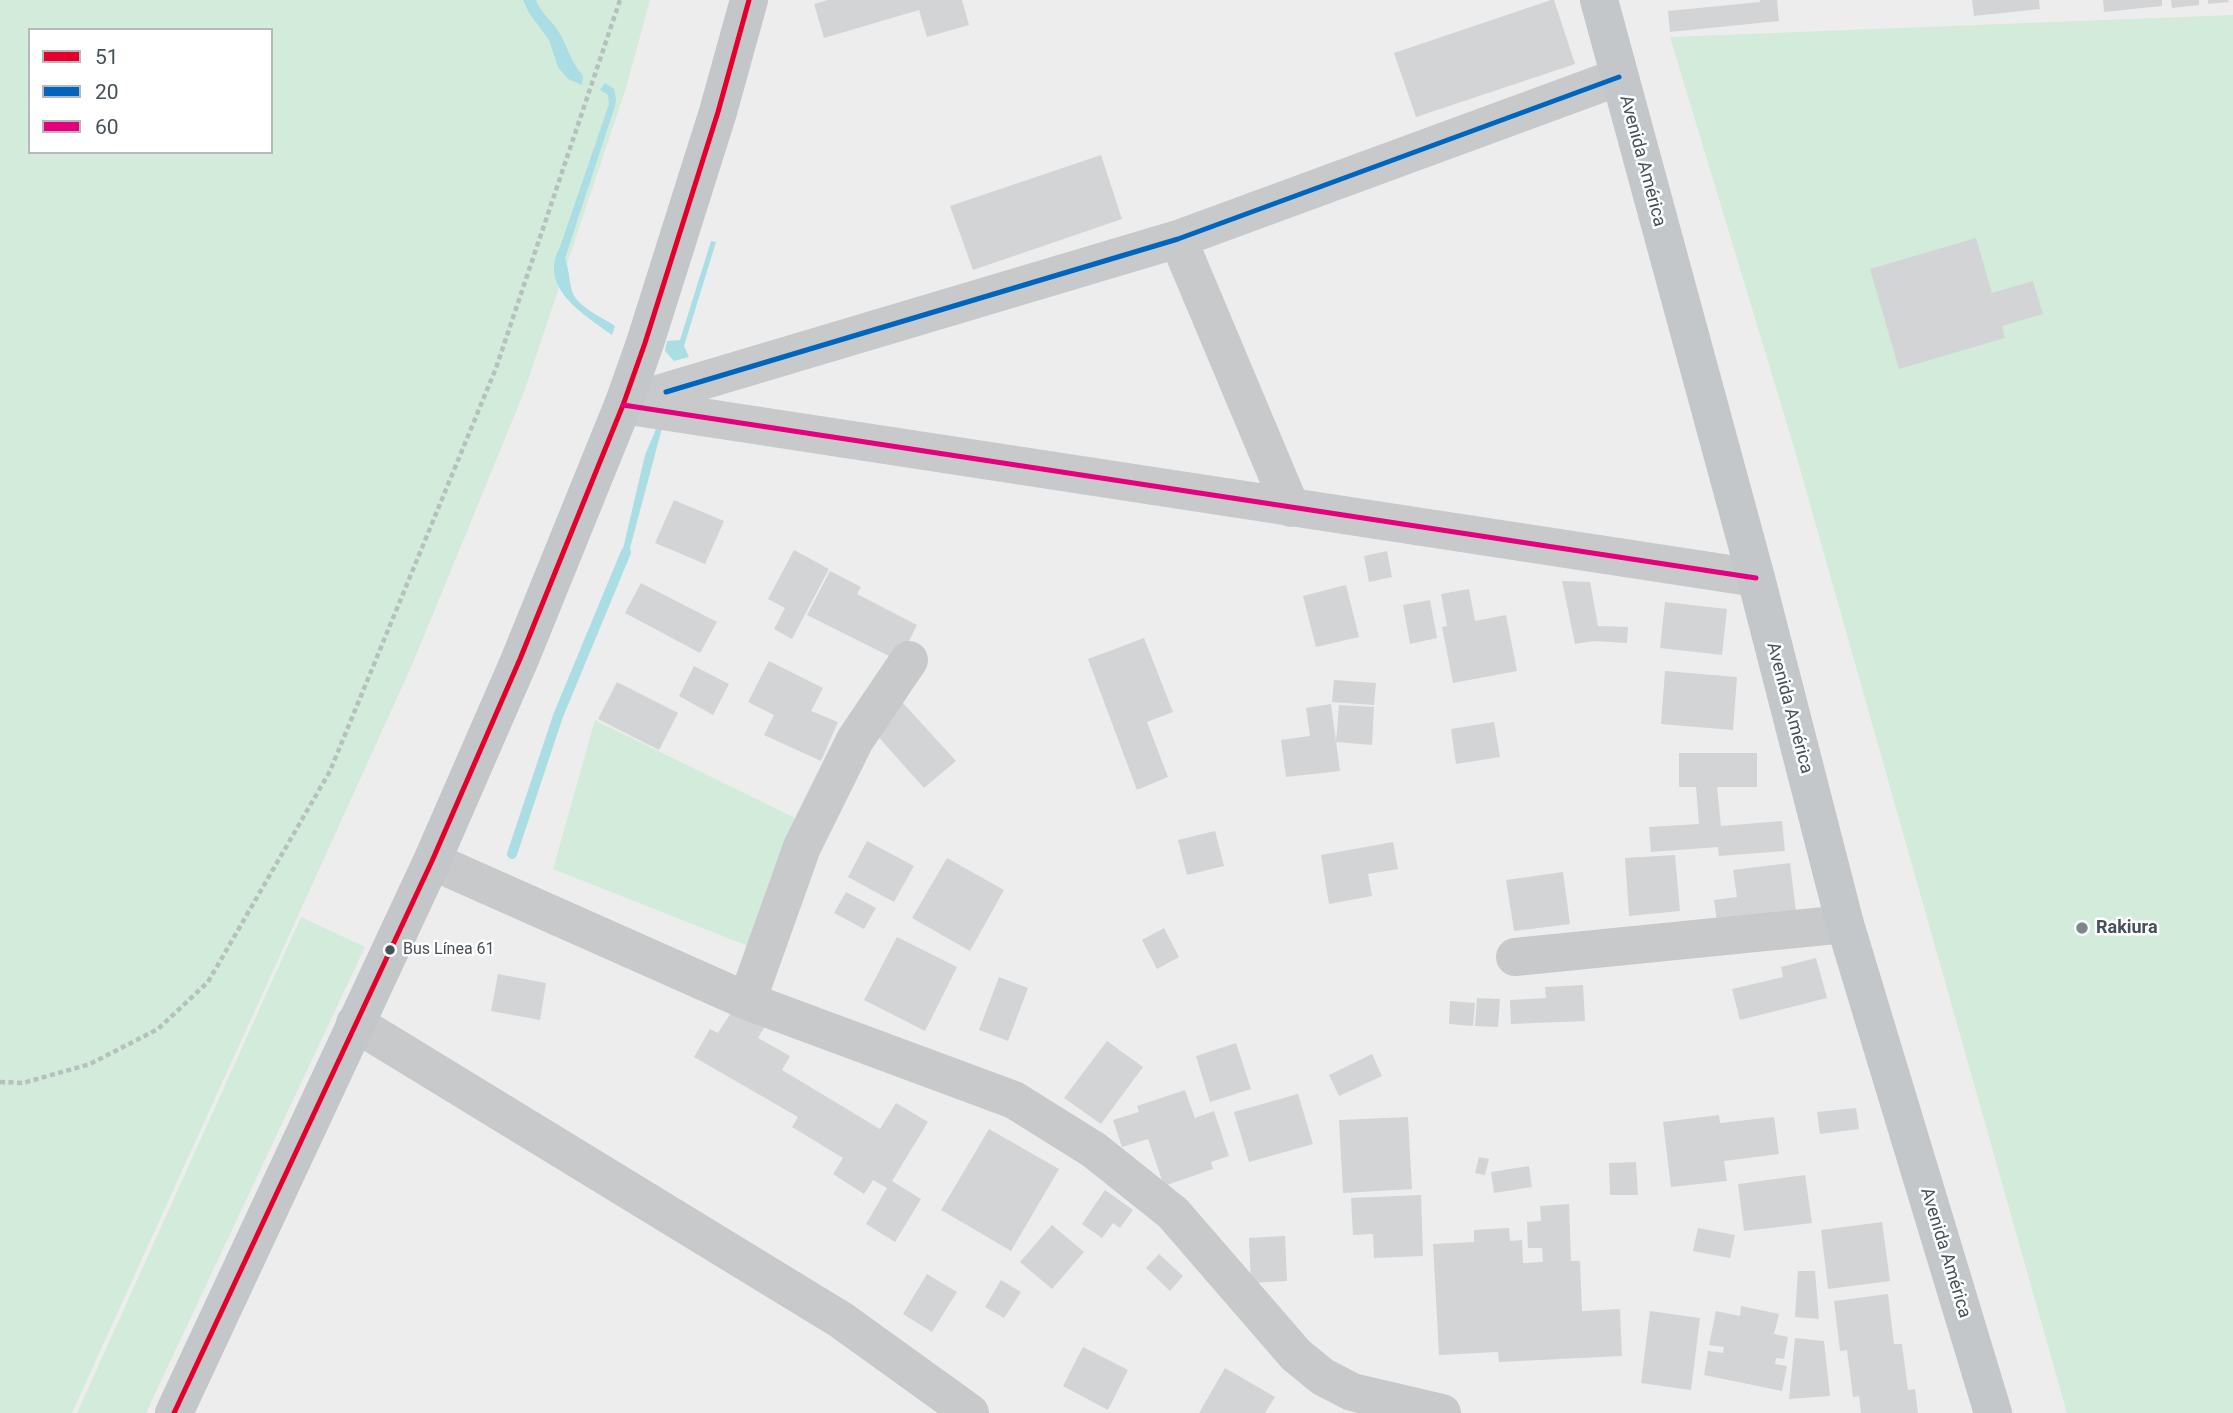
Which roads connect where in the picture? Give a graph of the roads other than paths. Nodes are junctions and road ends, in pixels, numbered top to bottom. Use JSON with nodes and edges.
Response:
{"nodes":[{"id":1,"x":748,"y":0,"type":"edge"},
{"id":2,"x":1599,"y":0,"type":"edge"},
{"id":3,"x":1619,"y":77,"type":"junction"},
{"id":4,"x":1178,"y":239,"type":"junction"},
{"id":5,"x":622,"y":405,"type":"junction"},
{"id":6,"x":1291,"y":508,"type":"junction"},
{"id":7,"x":1756,"y":578,"type":"junction"},
{"id":8,"x":909,"y":660,"type":"dead end"},
{"id":9,"x":432,"y":861,"type":"junction"},
{"id":10,"x":1845,"y":924,"type":"junction"},
{"id":11,"x":1515,"y":957,"type":"dead end"},
{"id":12,"x":747,"y":1001,"type":"junction"},
{"id":13,"x":355,"y":1023,"type":"junction"},
{"id":14,"x":174,"y":1413,"type":"edge"},
{"id":15,"x":970,"y":1413,"type":"edge"},
{"id":16,"x":1442,"y":1413,"type":"edge"},
{"id":17,"x":1993,"y":1413,"type":"edge"}],
"edges":[{"from":1,"to":5,"type":"main road"},
{"from":2,"to":3,"type":"main road","name":"Avenida América"},
{"from":3,"to":4,"type":"street"},
{"from":3,"to":7,"type":"main road","name":"Avenida América"},
{"from":4,"to":5,"type":"street"},
{"from":4,"to":6,"type":"street"},
{"from":5,"to":6,"type":"street"},
{"from":5,"to":9,"type":"main road"},
{"from":6,"to":7,"type":"street"},
{"from":7,"to":10,"type":"main road","name":"Avenida América"},
{"from":8,"to":12,"type":"street"},
{"from":9,"to":12,"type":"street"},
{"from":9,"to":13,"type":"main road"},
{"from":10,"to":11,"type":"street"},
{"from":10,"to":17,"type":"main road","name":"Avenida América"},
{"from":12,"to":16,"type":"street"},
{"from":13,"to":14,"type":"main road"},
{"from":13,"to":15,"type":"street"}]}
